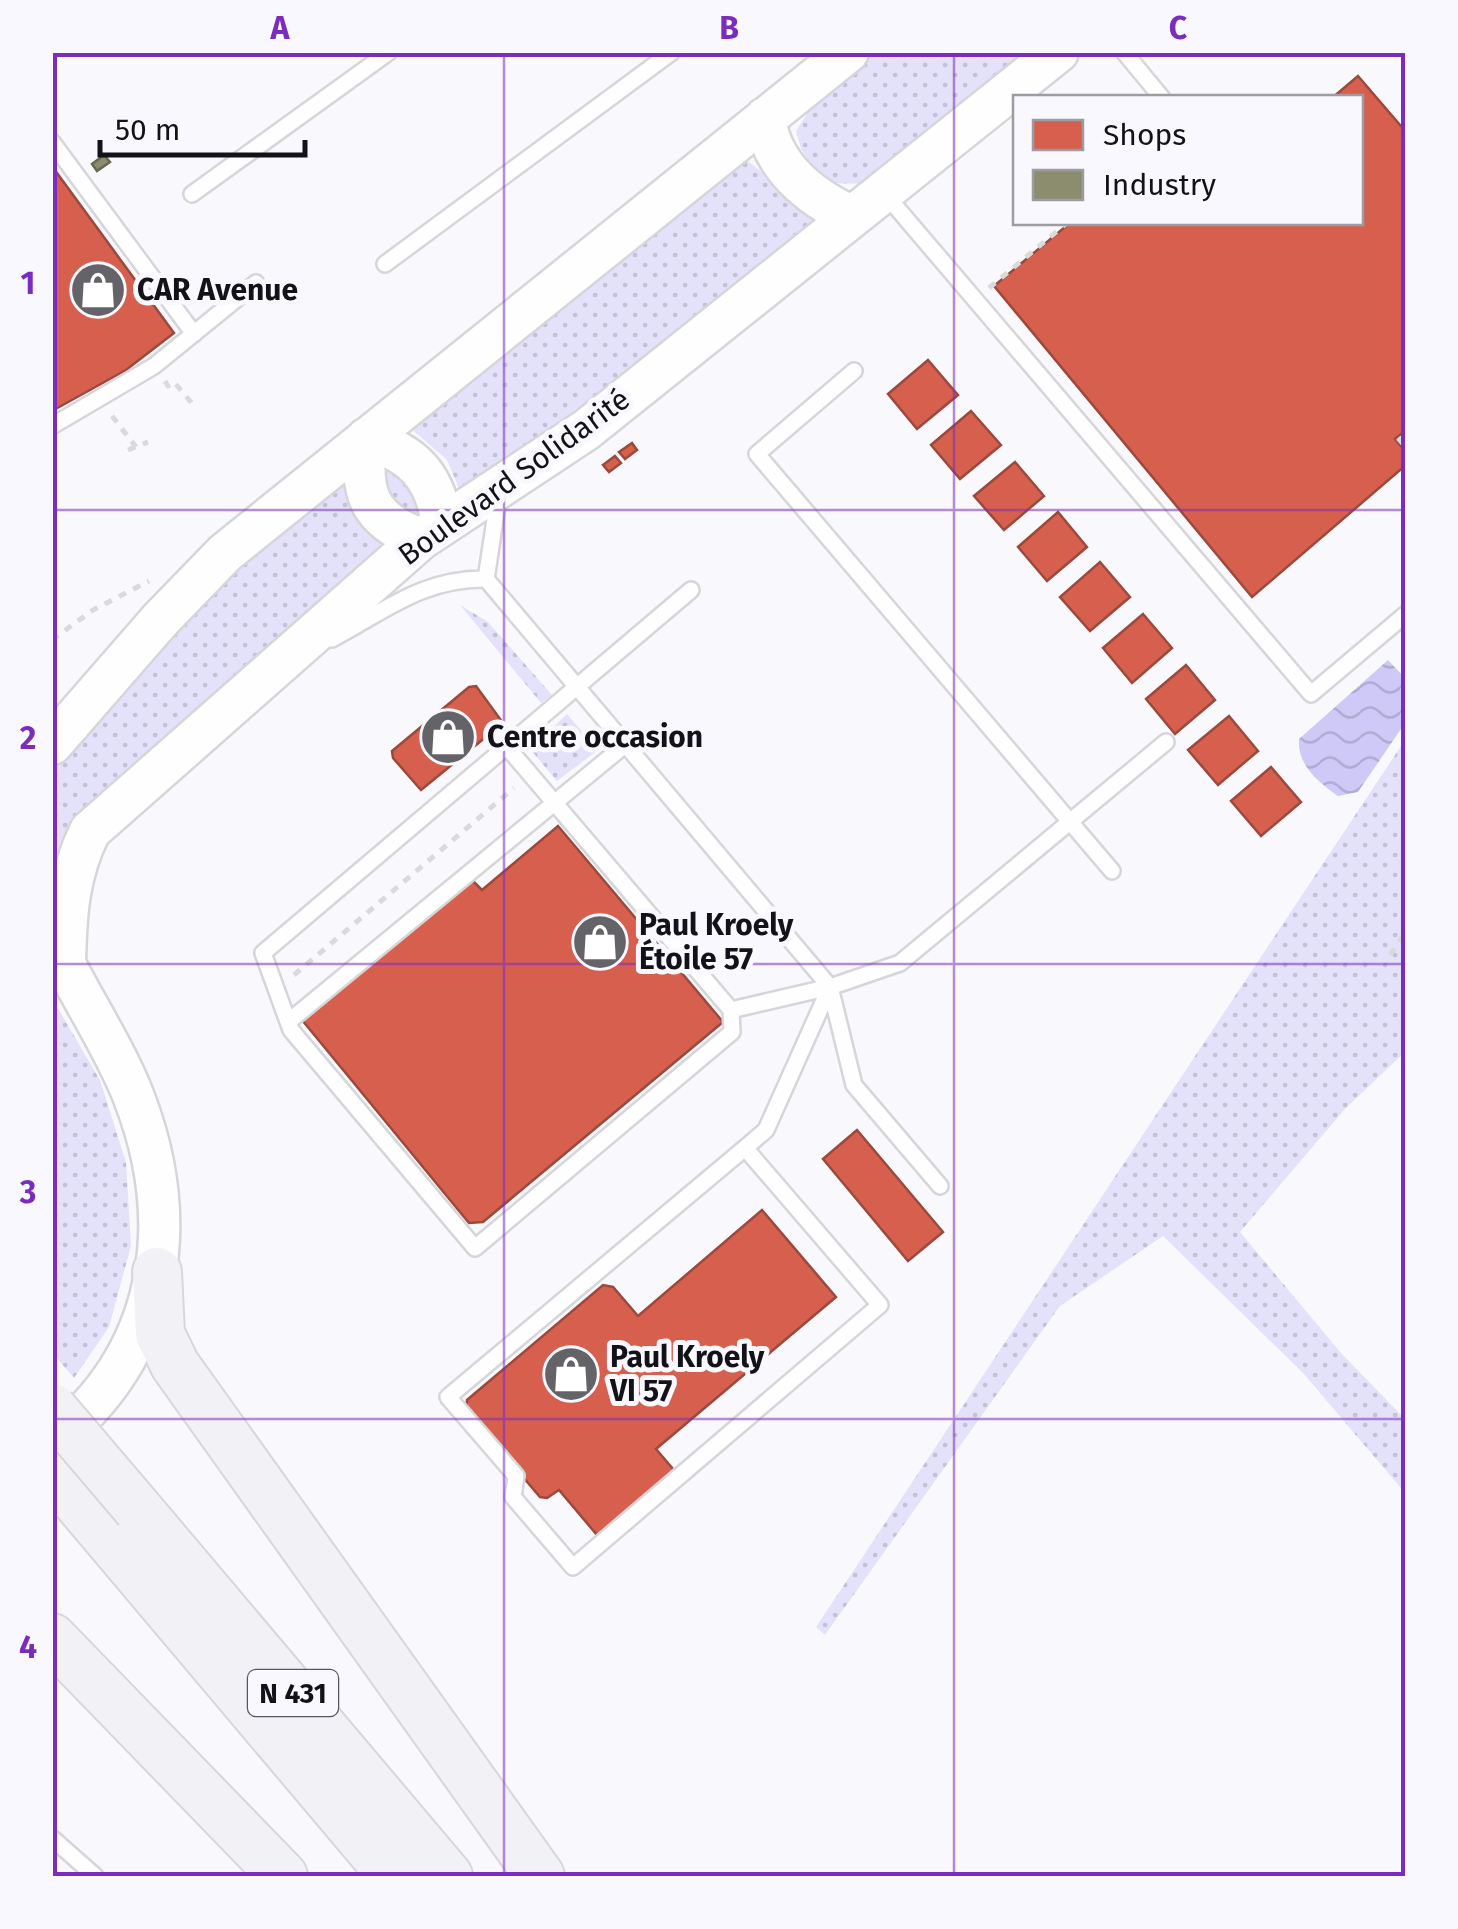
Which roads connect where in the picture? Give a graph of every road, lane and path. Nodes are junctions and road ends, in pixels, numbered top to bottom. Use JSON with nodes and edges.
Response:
{"nodes":[{"id":1,"x":389,"y":52,"type":"edge"},
{"id":2,"x":672,"y":52,"type":"edge"},
{"id":3,"x":848,"y":52,"type":"edge"},
{"id":4,"x":1058,"y":52,"type":"edge"},
{"id":5,"x":1124,"y":52,"type":"edge"},
{"id":6,"x":1160,"y":95,"type":"edge"},
{"id":7,"x":766,"y":118,"type":"junction"},
{"id":8,"x":52,"y":142,"type":"edge"},
{"id":9,"x":192,"y":194,"type":"dead end"},
{"id":10,"x":867,"y":204,"type":"junction"},
{"id":11,"x":1064,"y":225,"type":"edge"},
{"id":12,"x":386,"y":264,"type":"dead end"},
{"id":13,"x":256,"y":283,"type":"dead end"},
{"id":14,"x":976,"y":300,"type":"junction"},
{"id":15,"x":194,"y":334,"type":"junction"},
{"id":16,"x":854,"y":371,"type":"dead end"},
{"id":17,"x":100,"y":400,"type":"junction"},
{"id":18,"x":52,"y":426,"type":"edge"},
{"id":19,"x":366,"y":438,"type":"junction"},
{"id":20,"x":1398,"y":438,"type":"dead end"},
{"id":21,"x":148,"y":442,"type":"dead end"},
{"id":22,"x":1406,"y":446,"type":"edge"},
{"id":23,"x":502,"y":490,"type":"junction"},
{"id":24,"x":432,"y":532,"type":"junction"},
{"id":25,"x":486,"y":579,"type":"junction"},
{"id":26,"x":152,"y":580,"type":"dead end"},
{"id":27,"x":691,"y":590,"type":"dead end"},
{"id":28,"x":1406,"y":614,"type":"edge"},
{"id":29,"x":52,"y":640,"type":"edge"},
{"id":30,"x":275,"y":668,"type":"junction"},
{"id":31,"x":577,"y":687,"type":"junction"},
{"id":32,"x":1166,"y":742,"type":"dead end"},
{"id":33,"x":52,"y":744,"type":"edge"},
{"id":34,"x":626,"y":744,"type":"junction"},
{"id":35,"x":506,"y":747,"type":"junction"},
{"id":36,"x":531,"y":774,"type":"junction"},
{"id":37,"x":555,"y":802,"type":"junction"},
{"id":38,"x":1071,"y":821,"type":"junction"},
{"id":39,"x":1112,"y":870,"type":"dead end"},
{"id":40,"x":1406,"y":932,"type":"edge"},
{"id":41,"x":1390,"y":955,"type":"dead end"},
{"id":42,"x":59,"y":957,"type":"edge"},
{"id":43,"x":830,"y":987,"type":"junction"},
{"id":44,"x":276,"y":990,"type":"junction"},
{"id":45,"x":731,"y":1010,"type":"junction"},
{"id":46,"x":288,"y":1022,"type":"junction"},
{"id":47,"x":745,"y":1148,"type":"junction"},
{"id":48,"x":940,"y":1186,"type":"dead end"},
{"id":49,"x":157,"y":1272,"type":"junction"},
{"id":50,"x":52,"y":1408,"type":"edge"},
{"id":51,"x":52,"y":1442,"type":"edge"},
{"id":52,"x":52,"y":1472,"type":"edge"},
{"id":53,"x":120,"y":1520,"type":"junction"},
{"id":54,"x":52,"y":1638,"type":"edge"},
{"id":55,"x":52,"y":1838,"type":"edge"},
{"id":56,"x":94,"y":1876,"type":"edge"},
{"id":57,"x":284,"y":1876,"type":"edge"},
{"id":58,"x":393,"y":1876,"type":"edge"},
{"id":59,"x":448,"y":1876,"type":"edge"},
{"id":60,"x":540,"y":1876,"type":"edge"}],
"edges":[{"from":1,"to":9,"type":"lane"},
{"from":2,"to":12,"type":"lane"},
{"from":3,"to":7,"type":"main road"},
{"from":4,"to":10,"type":"main road","name":"Boulevard Solidarité"},
{"from":5,"to":6,"type":"lane"},
{"from":7,"to":10,"type":"main road"},
{"from":7,"to":19,"type":"main road"},
{"from":8,"to":15,"type":"lane"},
{"from":10,"to":14,"type":"lane"},
{"from":10,"to":23,"type":"main road","name":"Boulevard Solidarité"},
{"from":11,"to":14,"type":"path"},
{"from":13,"to":15,"type":"lane"},
{"from":14,"to":28,"type":"lane"},
{"from":15,"to":17,"type":"lane"},
{"from":16,"to":38,"type":"lane"},
{"from":17,"to":18,"type":"lane"},
{"from":17,"to":21,"type":"path"},
{"from":19,"to":24,"type":"main road"},
{"from":19,"to":24,"type":"main road"},
{"from":19,"to":33,"type":"main road"},
{"from":20,"to":22,"type":"path"},
{"from":23,"to":24,"type":"main road","name":"Boulevard Solidarité"},
{"from":23,"to":25,"type":"lane"},
{"from":24,"to":30,"type":"main road","name":"Boulevard Solidarité"},
{"from":25,"to":30,"type":"lane"},
{"from":25,"to":31,"type":"lane"},
{"from":26,"to":29,"type":"path"},
{"from":27,"to":31,"type":"lane"},
{"from":30,"to":42,"type":"main road","name":"Boulevard Solidarité"},
{"from":31,"to":34,"type":"lane"},
{"from":31,"to":35,"type":"lane"},
{"from":32,"to":38,"type":"lane"},
{"from":34,"to":37,"type":"lane"},
{"from":34,"to":43,"type":"lane"},
{"from":35,"to":36,"type":"lane"},
{"from":35,"to":44,"type":"lane"},
{"from":36,"to":37,"type":"lane"},
{"from":36,"to":44,"type":"path"},
{"from":37,"to":45,"type":"lane"},
{"from":37,"to":46,"type":"lane"},
{"from":38,"to":39,"type":"lane"},
{"from":38,"to":43,"type":"lane"},
{"from":40,"to":41,"type":"path"},
{"from":42,"to":49,"type":"main road"},
{"from":43,"to":45,"type":"lane"},
{"from":43,"to":47,"type":"lane"},
{"from":43,"to":48,"type":"lane"},
{"from":44,"to":46,"type":"lane"},
{"from":45,"to":46,"type":"lane"},
{"from":47,"to":47,"type":"lane"},
{"from":49,"to":51,"type":"main road"},
{"from":49,"to":60,"type":"highway"},
{"from":50,"to":53,"type":"highway","number":"N 431","bridge":true},
{"from":52,"to":53,"type":"highway","number":"N 431"},
{"from":53,"to":58,"type":"highway","number":"N 431"},
{"from":53,"to":59,"type":"highway","number":"N 431"},
{"from":54,"to":57,"type":"highway"},
{"from":55,"to":56,"type":"lane"}]}
